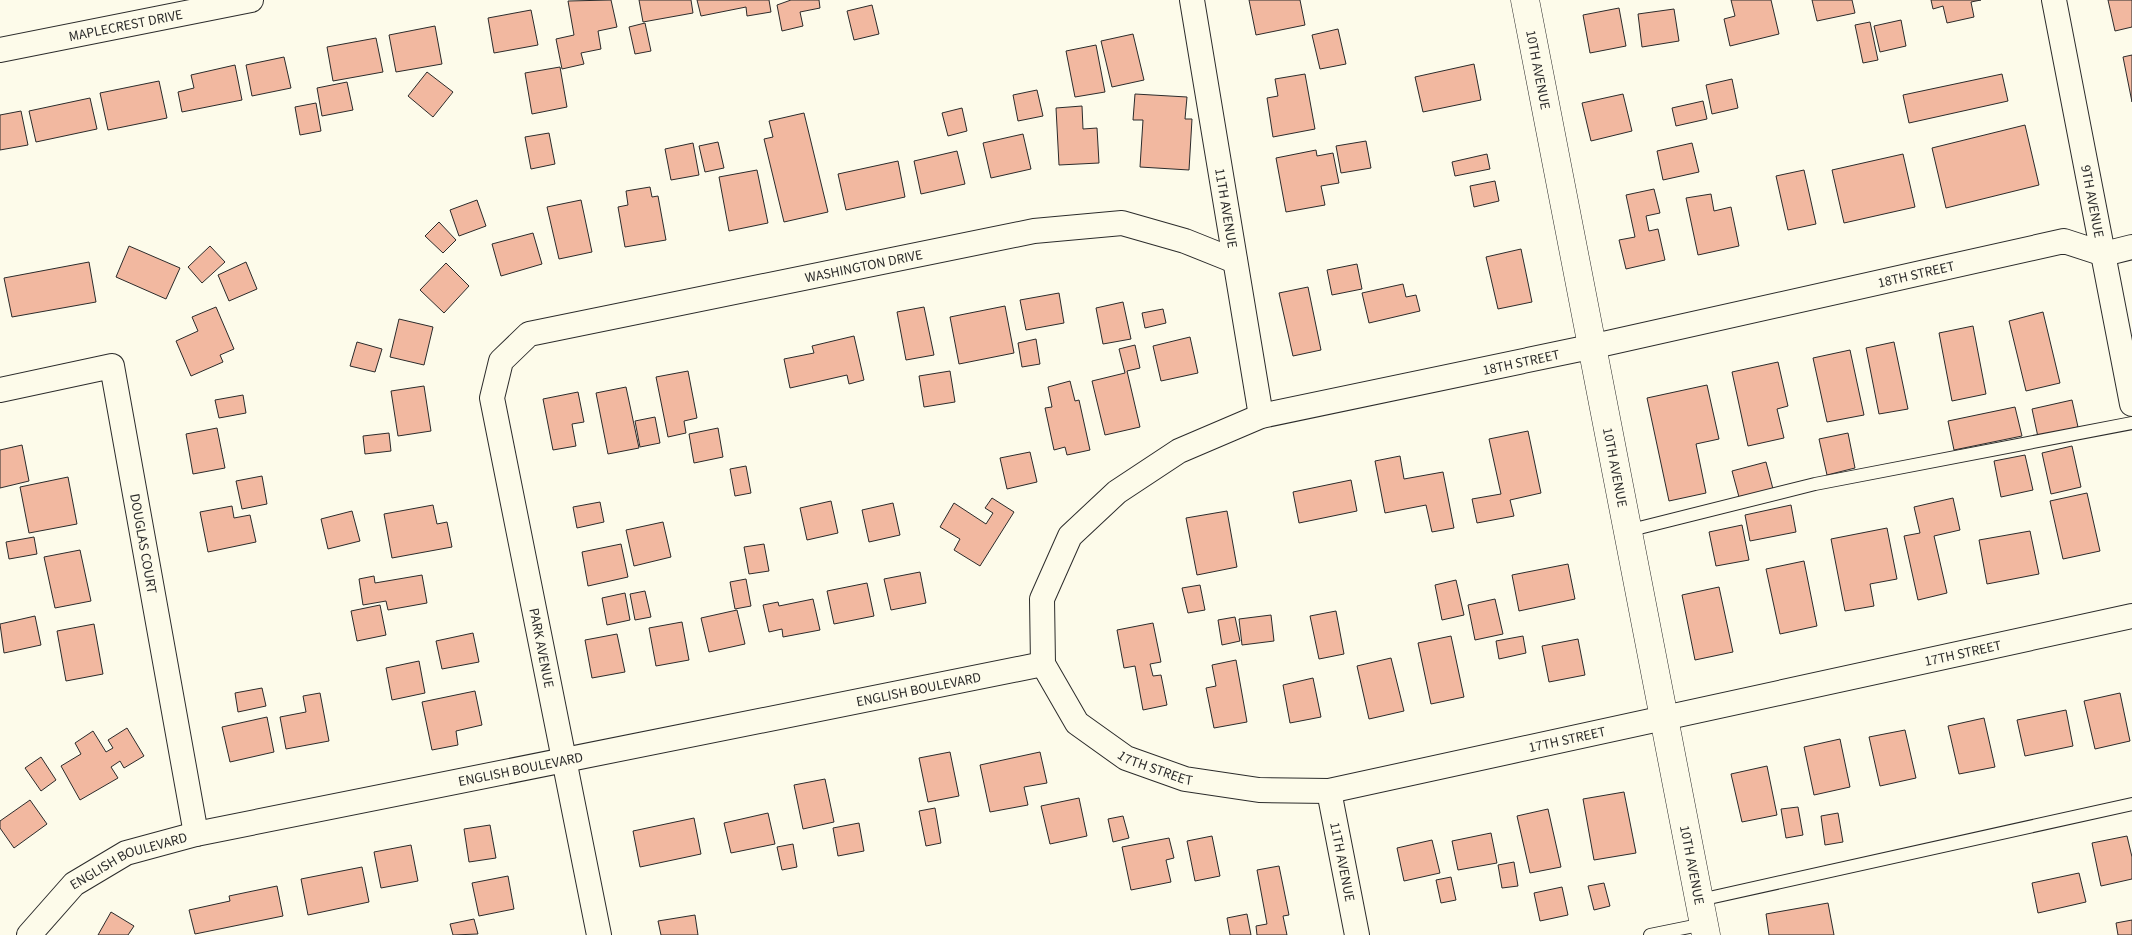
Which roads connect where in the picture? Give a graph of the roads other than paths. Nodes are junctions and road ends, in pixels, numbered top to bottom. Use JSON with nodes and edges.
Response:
{"nodes":[{"id":1,"x":251,"y":0,"type":"edge"},
{"id":2,"x":1192,"y":0,"type":"edge"},
{"id":3,"x":1525,"y":0,"type":"edge"},
{"id":4,"x":2054,"y":0,"type":"edge"},
{"id":5,"x":0,"y":50,"type":"edge"},
{"id":6,"x":2132,"y":247,"type":"edge"},
{"id":7,"x":2104,"y":254,"type":"junction"},
{"id":8,"x":1235,"y":261,"type":"junction"},
{"id":9,"x":1590,"y":348,"type":"junction"},
{"id":10,"x":501,"y":361,"type":"joint"},
{"id":11,"x":0,"y":390,"type":"edge"},
{"id":12,"x":2132,"y":404,"type":"edge"},
{"id":13,"x":1261,"y":416,"type":"junction"},
{"id":14,"x":2132,"y":423,"type":"edge"},
{"id":15,"x":1627,"y":531,"type":"junction"},
{"id":16,"x":2132,"y":616,"type":"edge"},
{"id":17,"x":1043,"y":664,"type":"junction"},
{"id":18,"x":1664,"y":716,"type":"junction"},
{"id":19,"x":564,"y":760,"type":"junction"},
{"id":20,"x":1329,"y":790,"type":"junction"},
{"id":21,"x":2132,"y":804,"type":"edge"},
{"id":22,"x":196,"y":834,"type":"junction"},
{"id":23,"x":1703,"y":920,"type":"edge"},
{"id":24,"x":28,"y":935,"type":"edge"},
{"id":25,"x":598,"y":935,"type":"edge"},
{"id":26,"x":1357,"y":935,"type":"edge"},
{"id":27,"x":1650,"y":935,"type":"edge"}],
"edges":[{"from":1,"to":5,"type":"street","name":"MAPLECREST DRIVE"},
{"from":2,"to":8,"type":"street","name":"11TH AVENUE"},
{"from":3,"to":9,"type":"street","name":"10TH AVENUE"},
{"from":4,"to":7,"type":"street","name":"9TH AVENUE"},
{"from":6,"to":7,"type":"street"},
{"from":7,"to":9,"type":"street","name":"18TH STREET"},
{"from":7,"to":12,"type":"street","name":"9TH AVENUE"},
{"from":8,"to":10,"type":"street","name":"WASHINGTON DRIVE"},
{"from":8,"to":13,"type":"street","name":"11TH AVENUE"},
{"from":9,"to":13,"type":"street","name":"18TH STREET"},
{"from":9,"to":15,"type":"street","name":"10TH AVENUE"},
{"from":10,"to":19,"type":"street","name":"PARK AVENUE"},
{"from":11,"to":22,"type":"street","name":"DOUGLAS COURT"},
{"from":13,"to":17,"type":"street","name":"18TH STREET"},
{"from":14,"to":15,"type":"lane"},
{"from":15,"to":18,"type":"street","name":"10TH AVENUE"},
{"from":16,"to":18,"type":"street","name":"17TH STREET"},
{"from":17,"to":19,"type":"street","name":"ENGLISH BOULEVARD"},
{"from":17,"to":20,"type":"street","name":"17TH STREET"},
{"from":18,"to":20,"type":"street","name":"17TH STREET"},
{"from":18,"to":23,"type":"street","name":"10TH AVENUE"},
{"from":19,"to":22,"type":"street","name":"ENGLISH BOULEVARD"},
{"from":19,"to":25,"type":"street","name":"PARK AVENUE"},
{"from":20,"to":26,"type":"street","name":"11TH AVENUE"},
{"from":21,"to":23,"type":"lane"},
{"from":22,"to":24,"type":"street","name":"ENGLISH BOULEVARD"},
{"from":23,"to":27,"type":"lane"}]}
